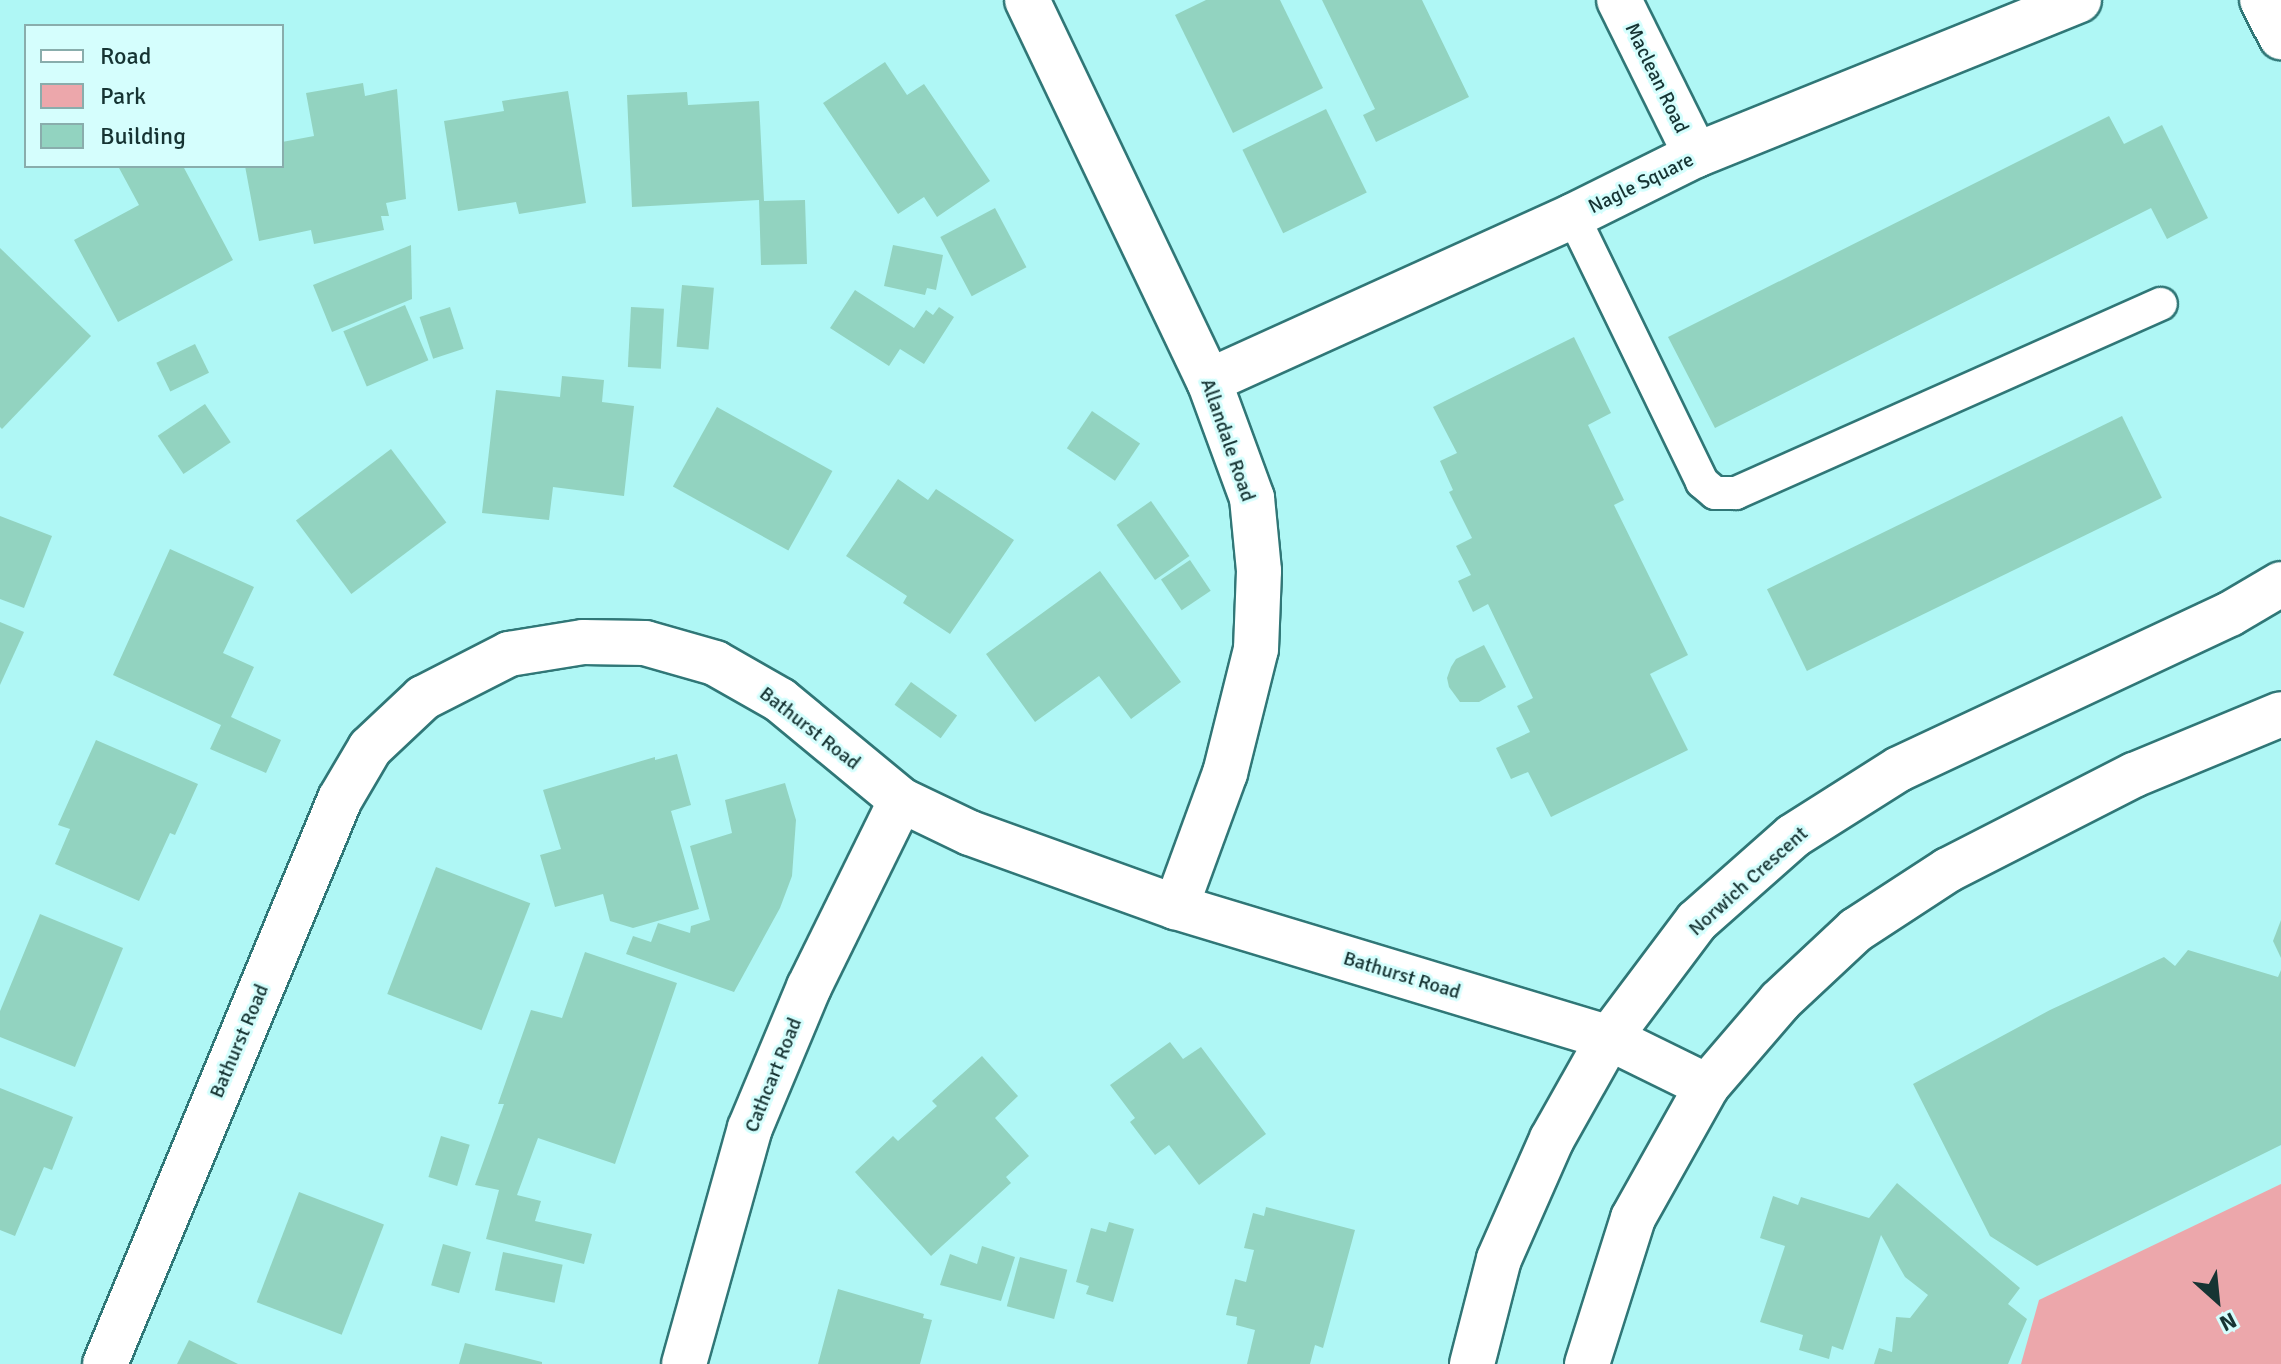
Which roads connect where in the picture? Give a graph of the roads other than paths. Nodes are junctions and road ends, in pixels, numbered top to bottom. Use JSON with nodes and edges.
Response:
{"nodes":[{"id":1,"x":1027,"y":0,"type":"edge"},
{"id":2,"x":1619,"y":0,"type":"edge"},
{"id":3,"x":2079,"y":0,"type":"edge"},
{"id":4,"x":2263,"y":0,"type":"edge"},
{"id":5,"x":2281,"y":16,"type":"edge"},
{"id":6,"x":2281,"y":37,"type":"edge"},
{"id":7,"x":1696,"y":155,"type":"junction"},
{"id":8,"x":1573,"y":216,"type":"junction"},
{"id":9,"x":2161,"y":304,"type":"dead end"},
{"id":10,"x":1209,"y":381,"type":"junction"},
{"id":11,"x":2281,"y":584,"type":"edge"},
{"id":12,"x":2281,"y":714,"type":"edge"},
{"id":13,"x":901,"y":800,"type":"junction"},
{"id":14,"x":1176,"y":907,"type":"junction"},
{"id":15,"x":1609,"y":1038,"type":"junction"},
{"id":16,"x":1707,"y":1086,"type":"junction"},
{"id":17,"x":105,"y":1364,"type":"edge"},
{"id":18,"x":684,"y":1364,"type":"edge"},
{"id":19,"x":1472,"y":1364,"type":"edge"},
{"id":20,"x":1587,"y":1364,"type":"edge"}],
"edges":[{"from":1,"to":10,"type":"street","name":"Allandale Road"},
{"from":2,"to":7,"type":"street","name":"Maclean Road"},
{"from":3,"to":7,"type":"street","name":"Nagle Square"},
{"from":4,"to":5,"type":"street"},
{"from":4,"to":6,"type":"street"},
{"from":7,"to":8,"type":"street","name":"Nagle Square"},
{"from":8,"to":9,"type":"lane"},
{"from":8,"to":10,"type":"street","name":"Nagle Square"},
{"from":10,"to":14,"type":"street","name":"Allandale Road"},
{"from":11,"to":15,"type":"street","name":"Norwich Crescent"},
{"from":12,"to":16,"type":"street"},
{"from":13,"to":14,"type":"street","name":"Bathurst Road"},
{"from":13,"to":17,"type":"street","name":"Bathurst Road"},
{"from":13,"to":18,"type":"street","name":"Cathcart Road"},
{"from":14,"to":15,"type":"street","name":"Bathurst Road"},
{"from":15,"to":16,"type":"street","name":"Bathurst Road"},
{"from":15,"to":19,"type":"street","name":"Norwich Crescent"},
{"from":16,"to":20,"type":"street"}]}
